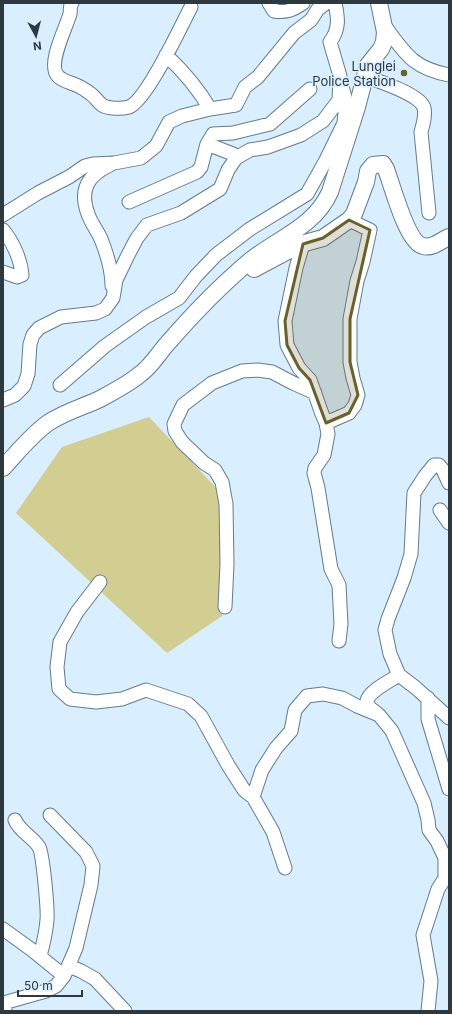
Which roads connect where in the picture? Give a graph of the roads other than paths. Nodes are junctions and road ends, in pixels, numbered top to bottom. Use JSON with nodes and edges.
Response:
{"nodes":[{"id":1,"x":72,"y":3,"type":"edge"},
{"id":2,"x":269,"y":3,"type":"edge"},
{"id":3,"x":303,"y":3,"type":"edge"},
{"id":4,"x":326,"y":3,"type":"edge"},
{"id":5,"x":335,"y":3,"type":"edge"},
{"id":6,"x":379,"y":3,"type":"edge"},
{"id":7,"x":191,"y":7,"type":"dead end"},
{"id":8,"x":384,"y":26,"type":"junction"},
{"id":9,"x":166,"y":55,"type":"junction"},
{"id":10,"x":449,"y":75,"type":"edge"},
{"id":11,"x":340,"y":76,"type":"junction"},
{"id":12,"x":364,"y":76,"type":"junction"},
{"id":13,"x":310,"y":89,"type":"dead end"},
{"id":14,"x":210,"y":109,"type":"junction"},
{"id":15,"x":207,"y":144,"type":"junction"},
{"id":16,"x":236,"y":158,"type":"junction"},
{"id":17,"x":114,"y":163,"type":"junction"},
{"id":18,"x":129,"y":202,"type":"dead end"},
{"id":19,"x":429,"y":214,"type":"dead end"},
{"id":20,"x":3,"y":215,"type":"edge"},
{"id":21,"x":349,"y":220,"type":"junction"},
{"id":22,"x":3,"y":230,"type":"edge"},
{"id":23,"x":449,"y":237,"type":"edge"},
{"id":24,"x":303,"y":244,"type":"junction"},
{"id":25,"x":3,"y":272,"type":"edge"},
{"id":26,"x":236,"y":274,"type":"junction"},
{"id":27,"x":113,"y":298,"type":"junction"},
{"id":28,"x":60,"y":385,"type":"dead end"},
{"id":29,"x":315,"y":393,"type":"junction"},
{"id":30,"x":3,"y":400,"type":"edge"},
{"id":31,"x":326,"y":423,"type":"junction"},
{"id":32,"x":3,"y":468,"type":"edge"},
{"id":33,"x":449,"y":483,"type":"edge"},
{"id":34,"x":440,"y":510,"type":"dead end"},
{"id":35,"x":449,"y":523,"type":"edge"},
{"id":36,"x":100,"y":582,"type":"dead end"},
{"id":37,"x":225,"y":607,"type":"dead end"},
{"id":38,"x":339,"y":641,"type":"dead end"},
{"id":39,"x":399,"y":675,"type":"junction"},
{"id":40,"x":428,"y":698,"type":"junction"},
{"id":41,"x":379,"y":715,"type":"junction"},
{"id":42,"x":449,"y":718,"type":"edge"},
{"id":43,"x":449,"y":789,"type":"edge"},
{"id":44,"x":253,"y":797,"type":"junction"},
{"id":45,"x":50,"y":815,"type":"dead end"},
{"id":46,"x":15,"y":820,"type":"dead end"},
{"id":47,"x":285,"y":868,"type":"dead end"},
{"id":48,"x":3,"y":929,"type":"edge"},
{"id":49,"x":40,"y":956,"type":"junction"},
{"id":50,"x":67,"y":971,"type":"junction"},
{"id":51,"x":4,"y":1011,"type":"edge"},
{"id":52,"x":125,"y":1011,"type":"edge"},
{"id":53,"x":428,"y":1011,"type":"edge"}],
"edges":[{"from":1,"to":9,"type":"street"},
{"from":2,"to":3,"type":"street"},
{"from":4,"to":14,"type":"street"},
{"from":5,"to":11,"type":"street"},
{"from":6,"to":8,"type":"main road"},
{"from":7,"to":9,"type":"street"},
{"from":8,"to":10,"type":"street"},
{"from":8,"to":12,"type":"main road"},
{"from":9,"to":14,"type":"street"},
{"from":11,"to":16,"type":"street"},
{"from":11,"to":28,"type":"street"},
{"from":12,"to":19,"type":"street"},
{"from":12,"to":26,"type":"main road"},
{"from":13,"to":15,"type":"street"},
{"from":14,"to":17,"type":"street"},
{"from":15,"to":16,"type":"street"},
{"from":15,"to":18,"type":"street"},
{"from":16,"to":27,"type":"street"},
{"from":17,"to":20,"type":"street"},
{"from":17,"to":27,"type":"street"},
{"from":21,"to":23,"type":"main road"},
{"from":21,"to":24,"type":"main road"},
{"from":21,"to":31,"type":"street"},
{"from":22,"to":25,"type":"street"},
{"from":24,"to":26,"type":"main road"},
{"from":24,"to":29,"type":"street"},
{"from":26,"to":32,"type":"main road"},
{"from":27,"to":30,"type":"street"},
{"from":29,"to":31,"type":"street"},
{"from":29,"to":37,"type":"street"},
{"from":31,"to":38,"type":"street"},
{"from":33,"to":39,"type":"street"},
{"from":34,"to":35,"type":"street"},
{"from":36,"to":44,"type":"street"},
{"from":39,"to":40,"type":"street"},
{"from":39,"to":41,"type":"street"},
{"from":40,"to":42,"type":"street"},
{"from":40,"to":43,"type":"street"},
{"from":41,"to":44,"type":"street"},
{"from":41,"to":53,"type":"street"},
{"from":44,"to":47,"type":"street"},
{"from":45,"to":50,"type":"street"},
{"from":46,"to":49,"type":"street"},
{"from":48,"to":49,"type":"street"},
{"from":49,"to":50,"type":"street"},
{"from":50,"to":51,"type":"street"},
{"from":50,"to":52,"type":"street"}]}
